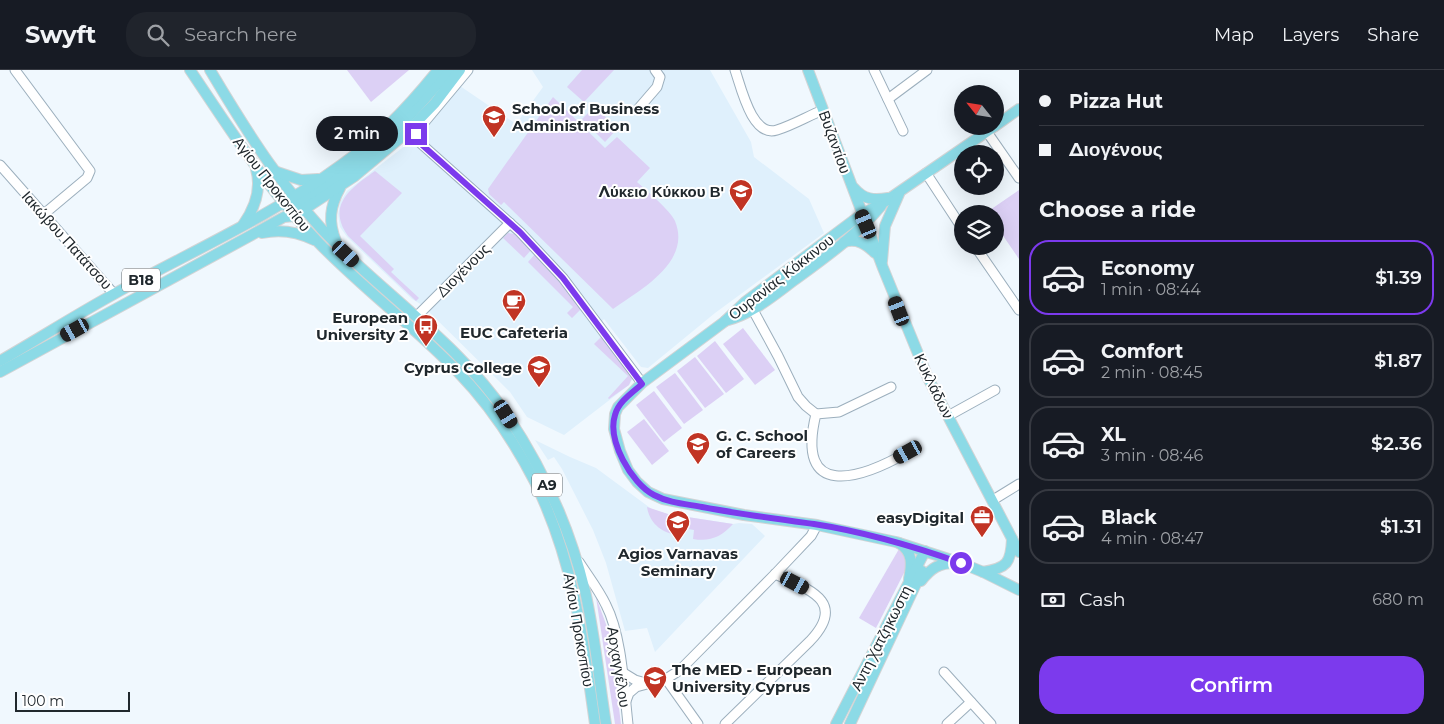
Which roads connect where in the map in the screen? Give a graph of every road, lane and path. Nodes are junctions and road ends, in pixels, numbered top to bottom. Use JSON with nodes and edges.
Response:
{"nodes":[{"id":1,"x":14,"y":70,"type":"edge"},
{"id":2,"x":190,"y":70,"type":"edge"},
{"id":3,"x":210,"y":70,"type":"edge"},
{"id":4,"x":438,"y":70,"type":"edge"},
{"id":5,"x":449,"y":70,"type":"edge"},
{"id":6,"x":460,"y":70,"type":"edge"},
{"id":7,"x":468,"y":70,"type":"edge"},
{"id":8,"x":655,"y":70,"type":"edge"},
{"id":9,"x":735,"y":70,"type":"edge"},
{"id":10,"x":808,"y":70,"type":"edge"},
{"id":11,"x":874,"y":70,"type":"edge"},
{"id":12,"x":927,"y":70,"type":"edge"},
{"id":13,"x":888,"y":99,"type":"junction"},
{"id":14,"x":638,"y":109,"type":"dead end"},
{"id":15,"x":1019,"y":109,"type":"edge"},
{"id":16,"x":823,"y":110,"type":"junction"},
{"id":17,"x":1004,"y":120,"type":"edge"},
{"id":18,"x":903,"y":131,"type":"dead end"},
{"id":19,"x":982,"y":135,"type":"edge"},
{"id":20,"x":996,"y":135,"type":"edge"},
{"id":21,"x":254,"y":164,"type":"junction"},
{"id":22,"x":0,"y":165,"type":"edge"},
{"id":23,"x":274,"y":170,"type":"junction"},
{"id":24,"x":926,"y":173,"type":"junction"},
{"id":25,"x":323,"y":178,"type":"junction"},
{"id":26,"x":1019,"y":178,"type":"edge"},
{"id":27,"x":851,"y":184,"type":"junction"},
{"id":28,"x":340,"y":187,"type":"junction"},
{"id":29,"x":901,"y":191,"type":"junction"},
{"id":30,"x":887,"y":200,"type":"junction"},
{"id":31,"x":300,"y":203,"type":"junction"},
{"id":32,"x":288,"y":212,"type":"junction"},
{"id":33,"x":44,"y":214,"type":"junction"},
{"id":34,"x":954,"y":216,"type":"edge"},
{"id":35,"x":864,"y":219,"type":"junction"},
{"id":36,"x":510,"y":223,"type":"junction"},
{"id":37,"x":240,"y":228,"type":"junction"},
{"id":38,"x":248,"y":236,"type":"junction"},
{"id":39,"x":844,"y":242,"type":"junction"},
{"id":40,"x":319,"y":243,"type":"junction"},
{"id":41,"x":339,"y":247,"type":"junction"},
{"id":42,"x":878,"y":255,"type":"junction"},
{"id":43,"x":981,"y":255,"type":"edge"},
{"id":44,"x":883,"y":268,"type":"junction"},
{"id":45,"x":114,"y":294,"type":"junction"},
{"id":46,"x":753,"y":310,"type":"junction"},
{"id":47,"x":1019,"y":310,"type":"edge"},
{"id":48,"x":416,"y":317,"type":"junction"},
{"id":49,"x":724,"y":322,"type":"junction"},
{"id":50,"x":0,"y":361,"type":"edge"},
{"id":51,"x":0,"y":372,"type":"edge"},
{"id":52,"x":642,"y":384,"type":"junction"},
{"id":53,"x":892,"y":387,"type":"dead end"},
{"id":54,"x":995,"y":390,"type":"dead end"},
{"id":55,"x":816,"y":414,"type":"junction"},
{"id":56,"x":948,"y":416,"type":"junction"},
{"id":57,"x":908,"y":452,"type":"dead end"},
{"id":58,"x":1019,"y":484,"type":"edge"},
{"id":59,"x":993,"y":500,"type":"junction"},
{"id":60,"x":817,"y":525,"type":"junction"},
{"id":61,"x":1012,"y":539,"type":"junction"},
{"id":62,"x":896,"y":542,"type":"junction"},
{"id":63,"x":927,"y":551,"type":"junction"},
{"id":64,"x":1019,"y":552,"type":"edge"},
{"id":65,"x":576,"y":560,"type":"junction"},
{"id":66,"x":961,"y":563,"type":"junction"},
{"id":67,"x":983,"y":572,"type":"junction"},
{"id":68,"x":775,"y":574,"type":"junction"},
{"id":69,"x":911,"y":589,"type":"junction"},
{"id":70,"x":1019,"y":590,"type":"edge"},
{"id":71,"x":622,"y":672,"type":"junction"},
{"id":72,"x":944,"y":672,"type":"dead end"},
{"id":73,"x":666,"y":679,"type":"junction"},
{"id":74,"x":646,"y":684,"type":"junction"},
{"id":75,"x":626,"y":701,"type":"junction"},
{"id":76,"x":971,"y":702,"type":"junction"},
{"id":77,"x":595,"y":724,"type":"edge"},
{"id":78,"x":606,"y":724,"type":"edge"},
{"id":79,"x":628,"y":724,"type":"edge"},
{"id":80,"x":698,"y":724,"type":"edge"},
{"id":81,"x":725,"y":724,"type":"edge"},
{"id":82,"x":836,"y":724,"type":"edge"},
{"id":83,"x":850,"y":724,"type":"edge"},
{"id":84,"x":947,"y":724,"type":"edge"},
{"id":85,"x":991,"y":724,"type":"edge"}],
"edges":[{"from":1,"to":33,"type":"street"},
{"from":2,"to":21,"type":"main road","name":"Αγίου Προκοπίου"},
{"from":3,"to":23,"type":"main road","name":"Αγίου Προκοπίου"},
{"from":4,"to":25,"type":"main road","number":"B18"},
{"from":5,"to":31,"type":"main road","number":"B18"},
{"from":6,"to":28,"type":"main road","number":"B18"},
{"from":7,"to":36,"type":"street"},
{"from":8,"to":14,"type":"street"},
{"from":9,"to":16,"type":"street"},
{"from":10,"to":16,"type":"main road","name":"Βυζαντίου"},
{"from":11,"to":13,"type":"street"},
{"from":12,"to":13,"type":"street"},
{"from":13,"to":18,"type":"street"},
{"from":15,"to":17,"type":"main road"},
{"from":16,"to":27,"type":"main road","name":"Βυζαντίου"},
{"from":19,"to":24,"type":"main road"},
{"from":20,"to":26,"type":"street"},
{"from":21,"to":32,"type":"main road","name":"Αγίου Προκοπίου"},
{"from":21,"to":37,"type":"main road"},
{"from":22,"to":33,"type":"street","name":"Ιακώβου Πατάτσου"},
{"from":23,"to":25,"type":"main road"},
{"from":23,"to":31,"type":"main road","name":"Αγίου Προκοπίου"},
{"from":24,"to":29,"type":"main road"},
{"from":24,"to":34,"type":"street"},
{"from":25,"to":31,"type":"main road","number":"B18"},
{"from":27,"to":30,"type":"main road"},
{"from":27,"to":35,"type":"main road","name":"Βυζαντίου"},
{"from":28,"to":31,"type":"main road","number":"B18"},
{"from":28,"to":41,"type":"main road"},
{"from":29,"to":30,"type":"main road"},
{"from":29,"to":44,"type":"main road"},
{"from":30,"to":35,"type":"main road"},
{"from":31,"to":32,"type":"main road","number":"B18"},
{"from":31,"to":41,"type":"main road","name":"Αγίου Προκοπίου","number":"A9"},
{"from":32,"to":37,"type":"main road","number":"B18"},
{"from":32,"to":38,"type":"main road","number":"B18"},
{"from":32,"to":40,"type":"main road","name":"Αγίου Προκοπίου","number":"A9"},
{"from":33,"to":45,"type":"street","name":"Ιακώβου Πατάτσου"},
{"from":35,"to":39,"type":"main road","name":"Ουρανίας Κόκκινου"},
{"from":35,"to":42,"type":"main road","name":"Κυκλάδων"},
{"from":35,"to":49,"type":"main road","name":"Ουρανίας Κόκκινου"},
{"from":36,"to":48,"type":"street","name":"Διογένους"},
{"from":36,"to":52,"type":"street"},
{"from":37,"to":45,"type":"main road","number":"B18"},
{"from":38,"to":40,"type":"main road"},
{"from":38,"to":51,"type":"main road","number":"B18"},
{"from":39,"to":42,"type":"main road"},
{"from":39,"to":46,"type":"main road","name":"Ουρανίας Κόκκινου"},
{"from":40,"to":77,"type":"main road","name":"Αγίου Προκοπίου","number":"A9"},
{"from":41,"to":48,"type":"main road","name":"Αγίου Προκοπίου","number":"A9"},
{"from":42,"to":44,"type":"main road","name":"Κυκλάδων"},
{"from":43,"to":47,"type":"street"},
{"from":44,"to":56,"type":"main road","name":"Κυκλάδων"},
{"from":45,"to":50,"type":"main road","number":"B18"},
{"from":46,"to":49,"type":"main road","name":"Ουρανίας Κόκκινου"},
{"from":46,"to":55,"type":"street"},
{"from":48,"to":65,"type":"main road","name":"Αγίου Προκοπίου","number":"A9"},
{"from":49,"to":52,"type":"main road","name":"Ουρανίας Κόκκινου"},
{"from":52,"to":60,"type":"main road","name":"Ουρανίας Κόκκινου"},
{"from":53,"to":55,"type":"street"},
{"from":54,"to":56,"type":"street"},
{"from":55,"to":57,"type":"street"},
{"from":56,"to":59,"type":"main road","name":"Κυκλάδων"},
{"from":58,"to":59,"type":"street"},
{"from":59,"to":61,"type":"main road","name":"Κυκλάδων"},
{"from":60,"to":62,"type":"main road","name":"Ουρανίας Κόκκινου"},
{"from":60,"to":68,"type":"street"},
{"from":61,"to":64,"type":"main road","name":"Κυκλάδων"},
{"from":61,"to":67,"type":"main road"},
{"from":62,"to":63,"type":"main road","name":"Ουρανίας Κόκκινου"},
{"from":62,"to":69,"type":"main road"},
{"from":63,"to":66,"type":"main road","name":"Ουρανίας Κόκκινου"},
{"from":63,"to":69,"type":"main road","name":"Αντη Χατζηκωστη"},
{"from":65,"to":71,"type":"street","name":"Αρχαγγέλου"},
{"from":65,"to":78,"type":"main road","name":"Αγίου Προκοπίου","number":"A9"},
{"from":66,"to":67,"type":"main road","name":"Ουρανίας Κόκκινου"},
{"from":66,"to":69,"type":"main road"},
{"from":67,"to":70,"type":"main road","name":"Ουρανίας Κόκκινου"},
{"from":68,"to":73,"type":"street"},
{"from":68,"to":81,"type":"street"},
{"from":69,"to":82,"type":"main road","name":"Αντη Χατζηκωστη"},
{"from":69,"to":83,"type":"main road","name":"Αντη Χατζηκωστη"},
{"from":71,"to":74,"type":"street"},
{"from":71,"to":75,"type":"street","name":"Αρχαγγέλου"},
{"from":72,"to":76,"type":"street"},
{"from":73,"to":74,"type":"street"},
{"from":73,"to":80,"type":"street"},
{"from":74,"to":75,"type":"street"},
{"from":75,"to":79,"type":"street","name":"Αρχαγγέλου"},
{"from":76,"to":84,"type":"street"},
{"from":76,"to":85,"type":"street"}]}
